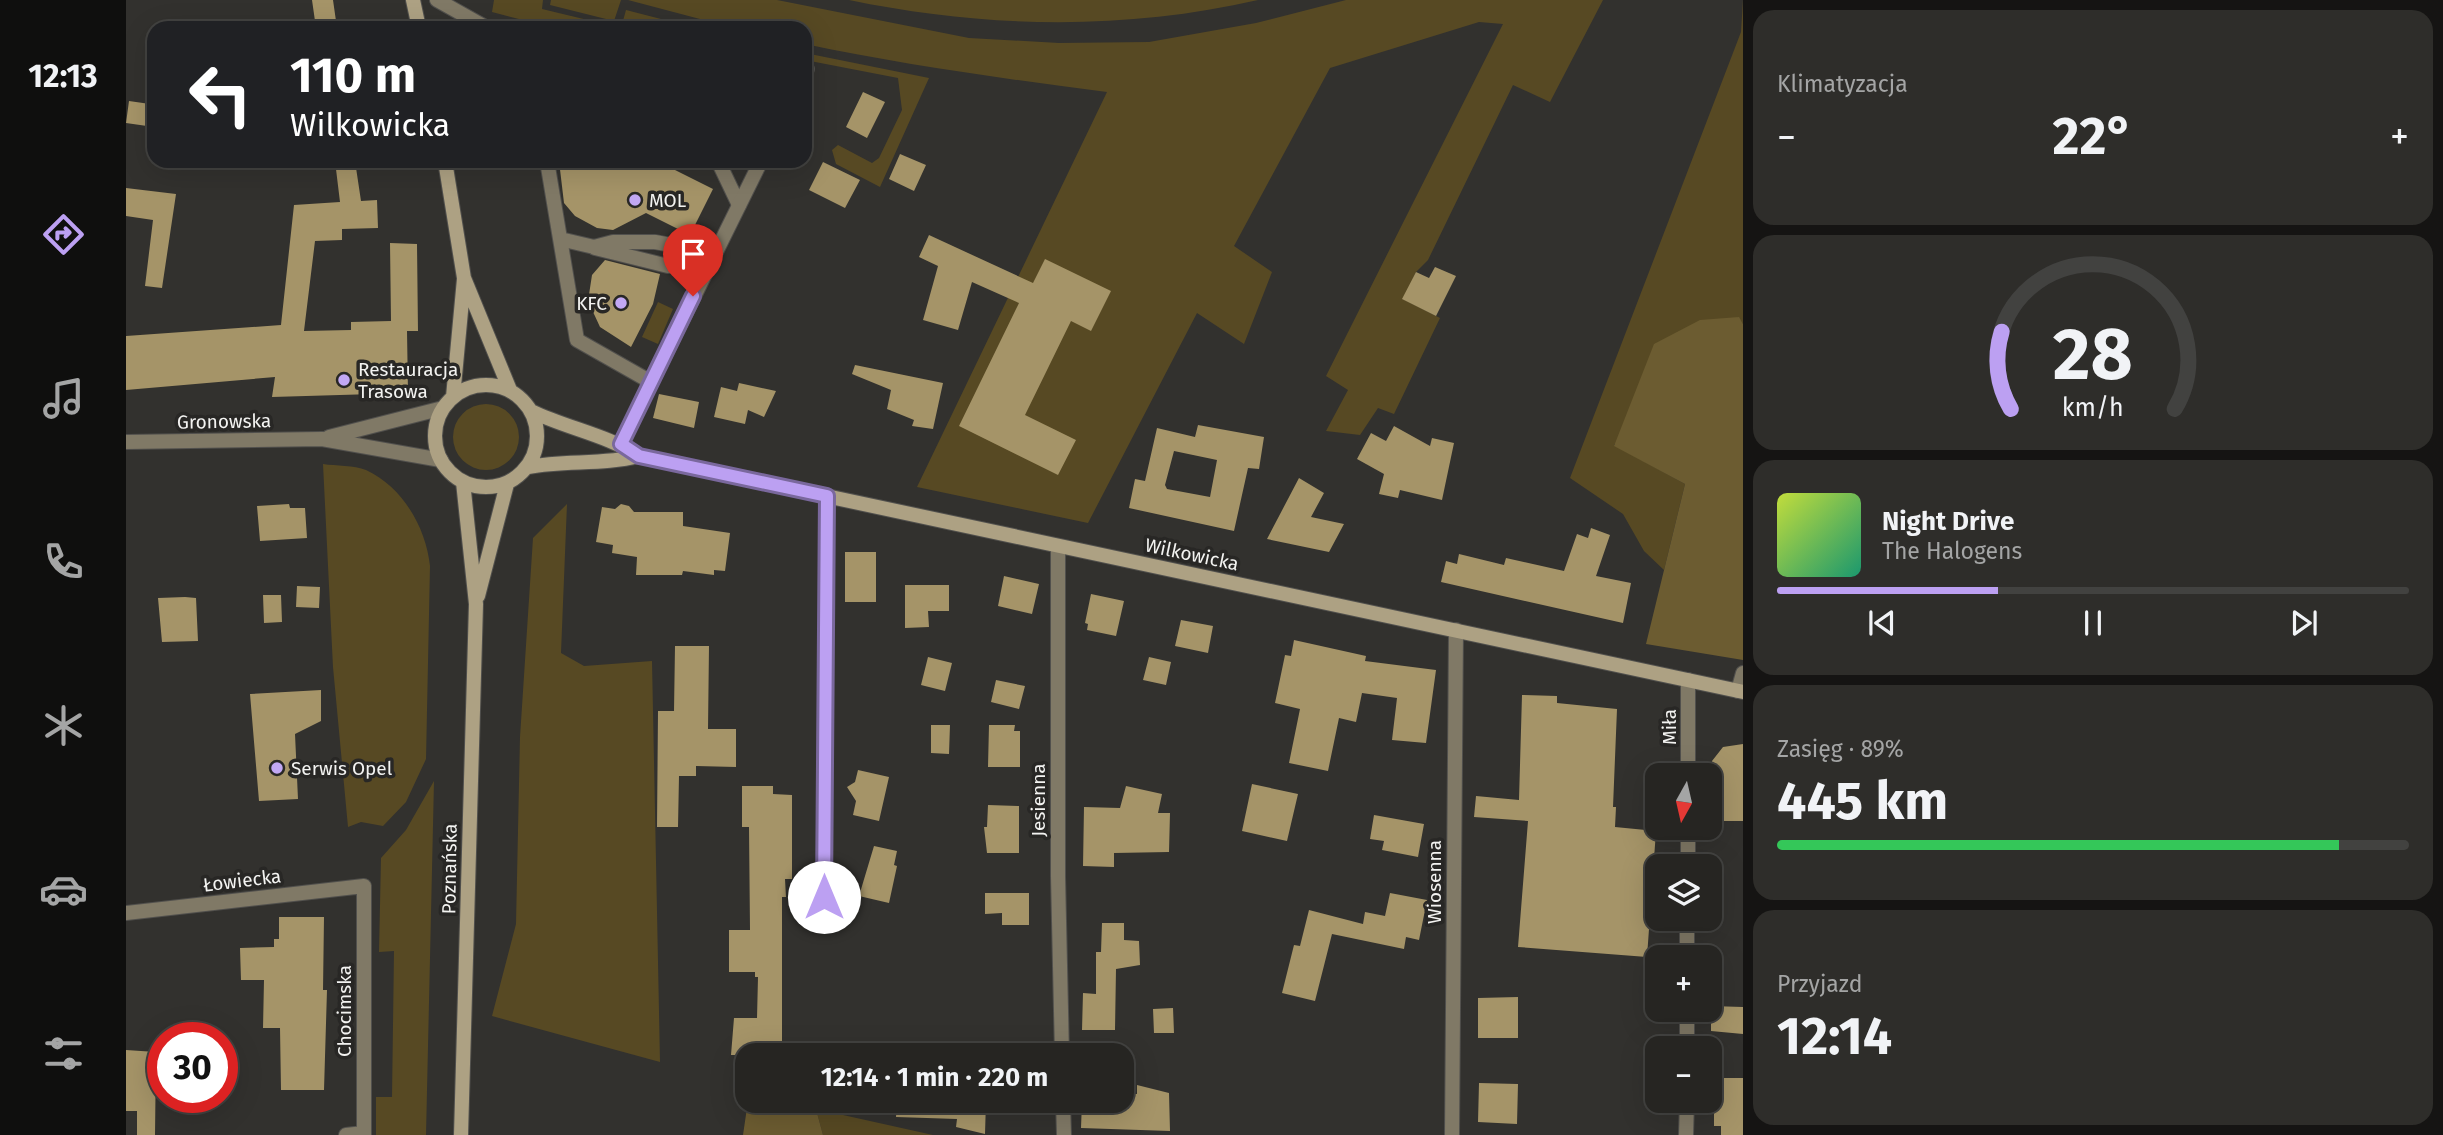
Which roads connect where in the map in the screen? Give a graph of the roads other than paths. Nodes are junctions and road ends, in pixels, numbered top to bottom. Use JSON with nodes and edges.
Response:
{"nodes":[{"id":1,"x":414,"y":0,"type":"edge"},
{"id":2,"x":437,"y":0,"type":"edge"},
{"id":3,"x":418,"y":21,"type":"edge"},
{"id":4,"x":474,"y":21,"type":"edge"},
{"id":5,"x":445,"y":168,"type":"edge"},
{"id":6,"x":548,"y":168,"type":"edge"},
{"id":7,"x":721,"y":168,"type":"edge"},
{"id":8,"x":758,"y":168,"type":"edge"},
{"id":9,"x":739,"y":205,"type":"junction"},
{"id":10,"x":560,"y":239,"type":"junction"},
{"id":11,"x":594,"y":247,"type":"junction"},
{"id":12,"x":714,"y":253,"type":"junction"},
{"id":13,"x":464,"y":278,"type":"junction"},
{"id":14,"x":651,"y":382,"type":"junction"},
{"id":15,"x":510,"y":390,"type":"junction"},
{"id":16,"x":448,"y":403,"type":"junction"},
{"id":17,"x":531,"y":411,"type":"junction"},
{"id":18,"x":322,"y":439,"type":"junction"},
{"id":19,"x":126,"y":442,"type":"edge"},
{"id":20,"x":621,"y":444,"type":"junction"},
{"id":21,"x":639,"y":456,"type":"junction"},
{"id":22,"x":441,"y":460,"type":"junction"},
{"id":23,"x":528,"y":467,"type":"junction"},
{"id":24,"x":463,"y":482,"type":"junction"},
{"id":25,"x":507,"y":484,"type":"junction"},
{"id":26,"x":827,"y":496,"type":"junction"},
{"id":27,"x":1058,"y":546,"type":"junction"},
{"id":28,"x":476,"y":604,"type":"junction"},
{"id":29,"x":1456,"y":630,"type":"junction"},
{"id":30,"x":1743,"y":673,"type":"edge"},
{"id":31,"x":1688,"y":680,"type":"junction"},
{"id":32,"x":1740,"y":691,"type":"edge"},
{"id":33,"x":1688,"y":763,"type":"edge"},
{"id":34,"x":364,"y":886,"type":"joint"},
{"id":35,"x":824,"y":897,"type":"dead end"},
{"id":36,"x":126,"y":913,"type":"edge"},
{"id":37,"x":1062,"y":1043,"type":"edge"},
{"id":38,"x":1063,"y":1113,"type":"edge"},
{"id":39,"x":1686,"y":1113,"type":"edge"},
{"id":40,"x":364,"y":1134,"type":"edge"},
{"id":41,"x":346,"y":1135,"type":"edge"},
{"id":42,"x":461,"y":1135,"type":"edge"},
{"id":43,"x":1064,"y":1135,"type":"edge"},
{"id":44,"x":1452,"y":1135,"type":"edge"},
{"id":45,"x":1686,"y":1135,"type":"edge"}],
"edges":[{"from":1,"to":3,"type":"main road"},
{"from":2,"to":4,"type":"street"},
{"from":5,"to":13,"type":"main road"},
{"from":6,"to":10,"type":"street"},
{"from":7,"to":9,"type":"street"},
{"from":8,"to":9,"type":"street"},
{"from":9,"to":12,"type":"street"},
{"from":10,"to":11,"type":"street"},
{"from":10,"to":14,"type":"street"},
{"from":11,"to":12,"type":"street"},
{"from":11,"to":12,"type":"street"},
{"from":12,"to":14,"type":"street"},
{"from":13,"to":15,"type":"main road"},
{"from":13,"to":16,"type":"main road"},
{"from":14,"to":20,"type":"street"},
{"from":15,"to":16,"type":"main road"},
{"from":15,"to":17,"type":"main road"},
{"from":16,"to":18,"type":"street","name":"Gronowska"},
{"from":16,"to":22,"type":"main road"},
{"from":17,"to":20,"type":"main road","name":"Wilkowicka"},
{"from":17,"to":23,"type":"main road"},
{"from":18,"to":19,"type":"street","name":"Gronowska"},
{"from":18,"to":22,"type":"street","name":"Gronowska"},
{"from":20,"to":21,"type":"main road","name":"Wilkowicka"},
{"from":21,"to":23,"type":"main road","name":"Wilkowicka"},
{"from":21,"to":26,"type":"main road","name":"Wilkowicka"},
{"from":22,"to":24,"type":"main road"},
{"from":23,"to":25,"type":"main road"},
{"from":24,"to":25,"type":"main road"},
{"from":24,"to":28,"type":"main road","name":"Poznańska"},
{"from":25,"to":28,"type":"main road","name":"Poznańska"},
{"from":26,"to":27,"type":"main road","name":"Wilkowicka"},
{"from":26,"to":35,"type":"street"},
{"from":27,"to":29,"type":"main road","name":"Wilkowicka"},
{"from":27,"to":37,"type":"street","name":"Jesienna"},
{"from":28,"to":42,"type":"main road","name":"Poznańska"},
{"from":29,"to":31,"type":"main road","name":"Wilkowicka"},
{"from":29,"to":44,"type":"street","name":"Wiosenna"},
{"from":30,"to":32,"type":"street"},
{"from":31,"to":32,"type":"main road","name":"Wilkowicka"},
{"from":31,"to":33,"type":"street","name":"Miła"},
{"from":34,"to":36,"type":"street","name":"Łowiecka"},
{"from":34,"to":40,"type":"street","name":"Chocimska"},
{"from":38,"to":43,"type":"street"},
{"from":39,"to":45,"type":"street"},
{"from":40,"to":41,"type":"street"}]}
